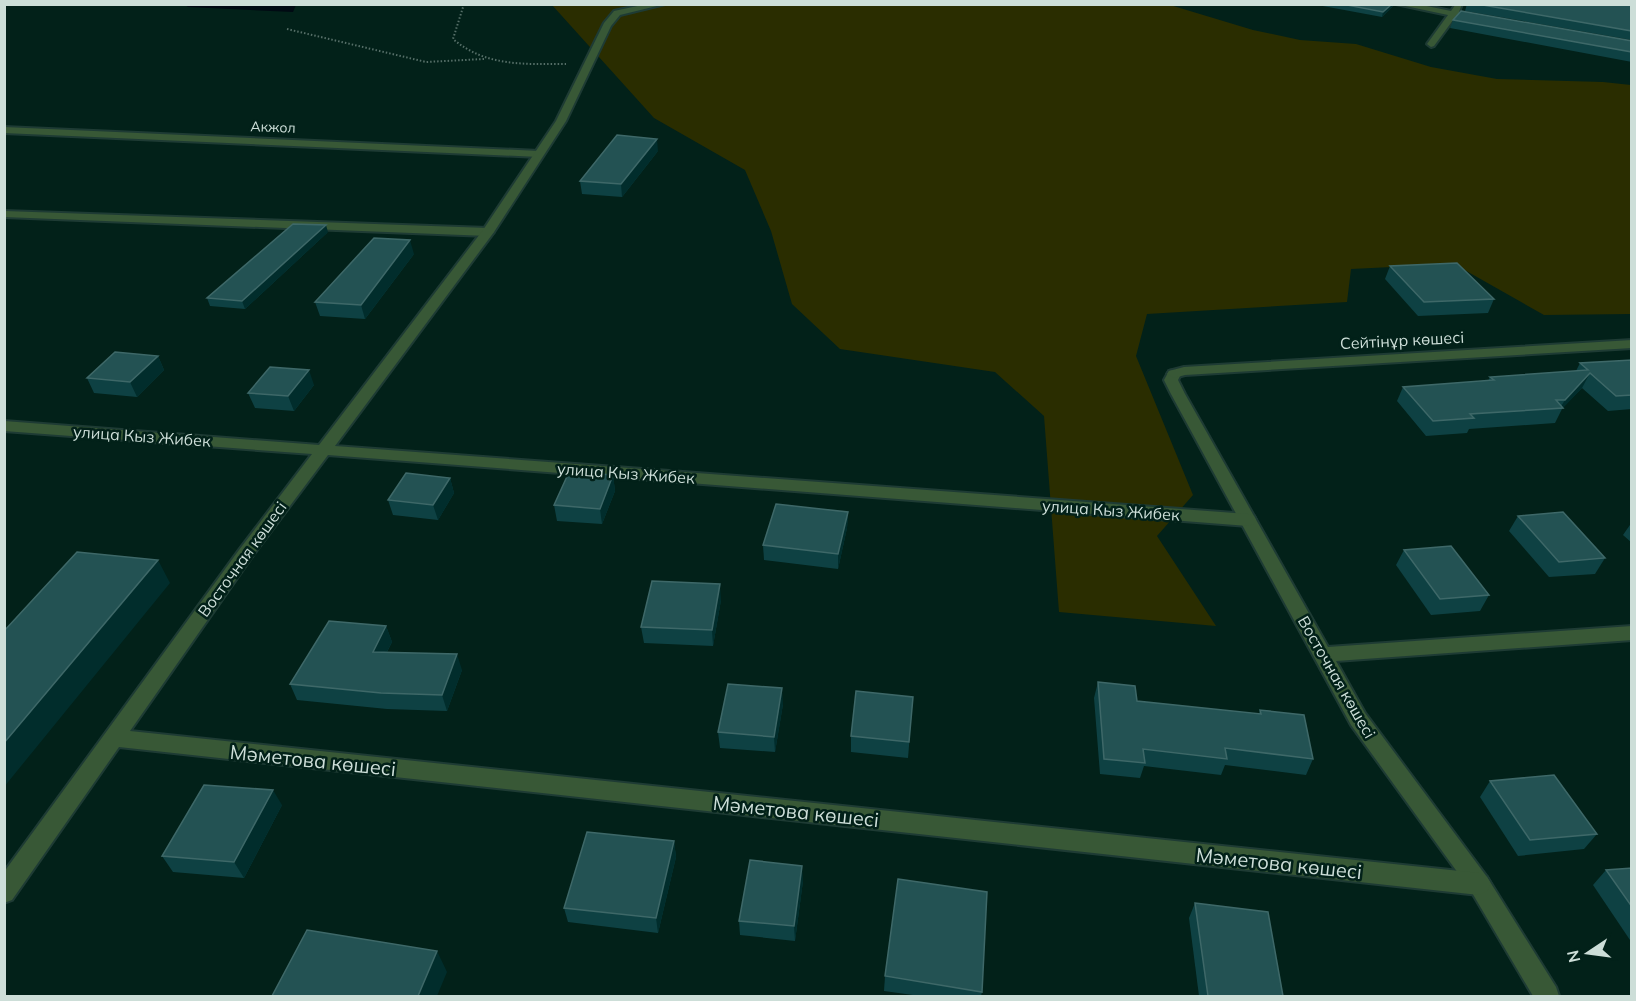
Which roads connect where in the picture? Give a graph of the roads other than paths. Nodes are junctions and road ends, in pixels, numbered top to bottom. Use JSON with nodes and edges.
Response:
{"nodes":[{"id":1,"x":661,"y":4,"type":"edge"},
{"id":2,"x":1400,"y":4,"type":"edge"},
{"id":3,"x":1461,"y":4,"type":"edge"},
{"id":4,"x":1454,"y":14,"type":"junction"},
{"id":5,"x":1487,"y":20,"type":"edge"},
{"id":6,"x":1431,"y":44,"type":"dead end"},
{"id":7,"x":4,"y":130,"type":"edge"},
{"id":8,"x":539,"y":154,"type":"junction"},
{"id":9,"x":4,"y":214,"type":"edge"},
{"id":10,"x":488,"y":232,"type":"junction"},
{"id":11,"x":1632,"y":344,"type":"edge"},
{"id":12,"x":1174,"y":374,"type":"joint"},
{"id":13,"x":4,"y":426,"type":"edge"},
{"id":14,"x":324,"y":450,"type":"junction"},
{"id":15,"x":1248,"y":520,"type":"junction"},
{"id":16,"x":1632,"y":633,"type":"edge"},
{"id":17,"x":1322,"y":655,"type":"junction"},
{"id":18,"x":114,"y":738,"type":"junction"},
{"id":19,"x":1479,"y":884,"type":"junction"},
{"id":20,"x":4,"y":892,"type":"edge"},
{"id":21,"x":1547,"y":996,"type":"edge"}],
"edges":[{"from":1,"to":8,"type":"street","name":"Восточная көшесі"},
{"from":2,"to":4,"type":"street"},
{"from":3,"to":4,"type":"street"},
{"from":4,"to":5,"type":"street"},
{"from":4,"to":6,"type":"street"},
{"from":7,"to":8,"type":"street","name":"Акжол"},
{"from":8,"to":10,"type":"street","name":"Восточная көшесі"},
{"from":9,"to":10,"type":"street"},
{"from":10,"to":14,"type":"street","name":"Восточная көшесі"},
{"from":11,"to":12,"type":"street","name":"Сейтінұр көшесі"},
{"from":12,"to":15,"type":"street","name":"Восточная көшесі"},
{"from":13,"to":14,"type":"street","name":"улица Кыз Жибек"},
{"from":14,"to":15,"type":"street","name":"улица Кыз Жибек"},
{"from":14,"to":18,"type":"street","name":"Восточная көшесі"},
{"from":15,"to":17,"type":"street","name":"Восточная көшесі"},
{"from":16,"to":17,"type":"street"},
{"from":17,"to":19,"type":"street","name":"Восточная көшесі"},
{"from":18,"to":19,"type":"street","name":"Мәметова көшесі"},
{"from":18,"to":20,"type":"street","name":"Восточная көшесі"},
{"from":19,"to":21,"type":"street","name":"Восточная көшесі"}]}
